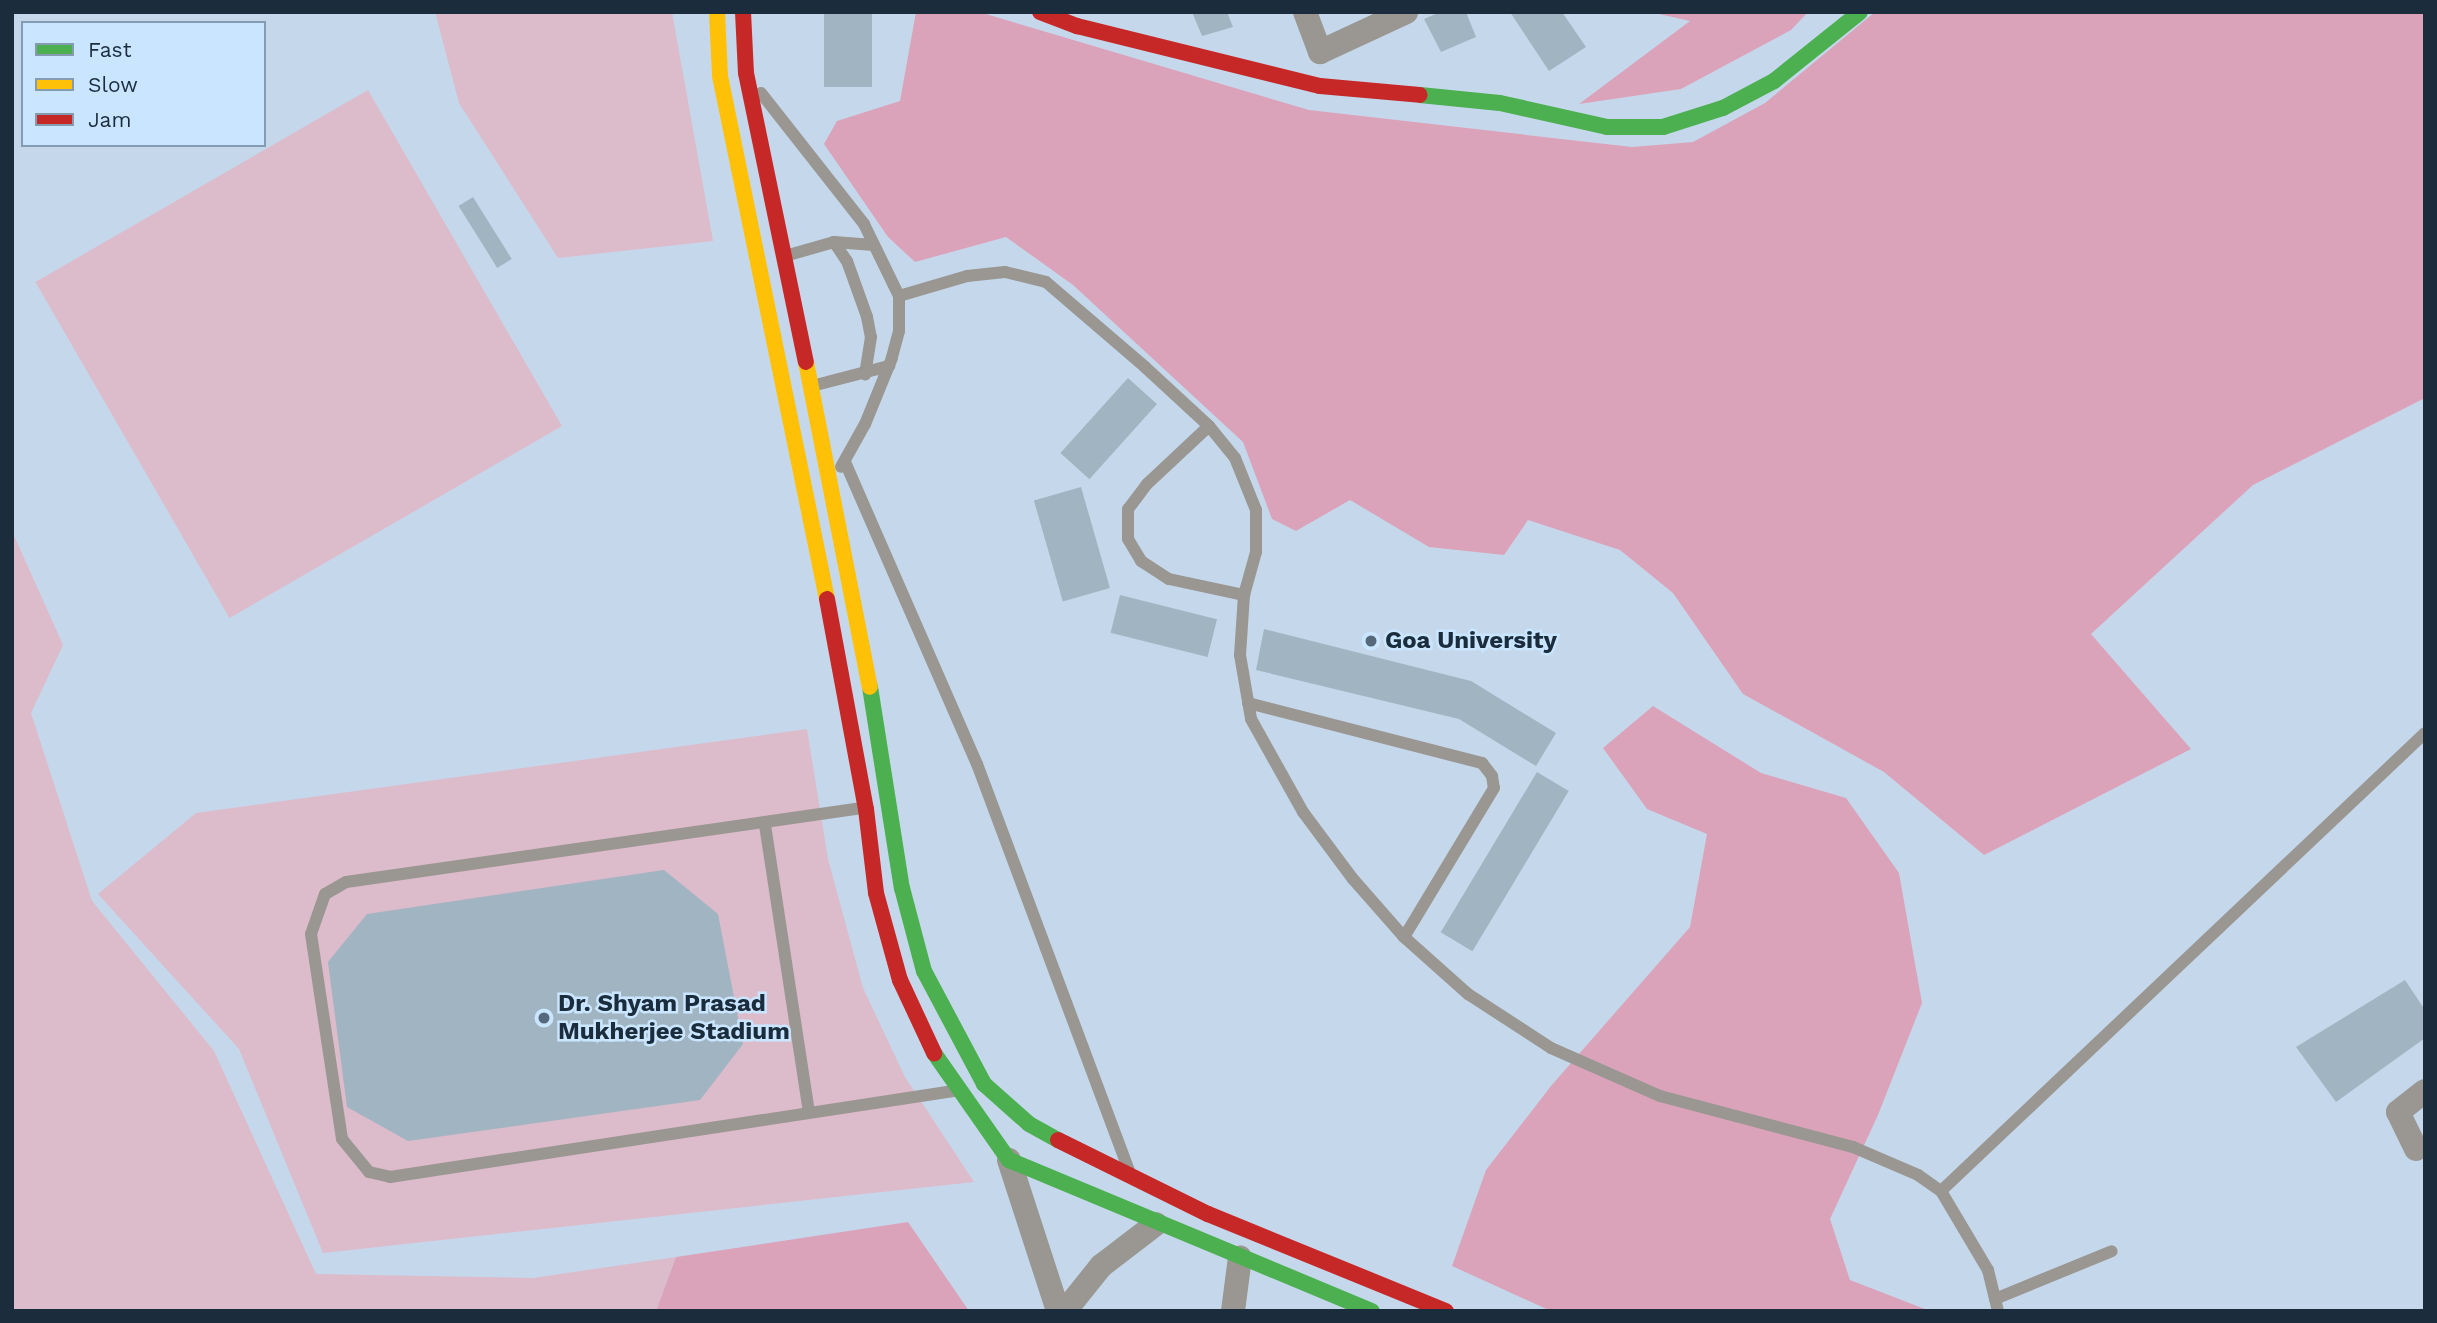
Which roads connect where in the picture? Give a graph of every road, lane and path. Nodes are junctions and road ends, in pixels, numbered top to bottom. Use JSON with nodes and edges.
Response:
{"nodes":[{"id":1,"x":717,"y":12,"type":"edge"},
{"id":2,"x":743,"y":12,"type":"edge"},
{"id":3,"x":1040,"y":12,"type":"edge"},
{"id":4,"x":1305,"y":12,"type":"edge"},
{"id":5,"x":1406,"y":12,"type":"edge"},
{"id":6,"x":1860,"y":12,"type":"edge"},
{"id":7,"x":746,"y":73,"type":"junction"},
{"id":8,"x":834,"y":242,"type":"junction"},
{"id":9,"x":874,"y":245,"type":"junction"},
{"id":10,"x":785,"y":257,"type":"junction"},
{"id":11,"x":759,"y":262,"type":"junction"},
{"id":12,"x":898,"y":296,"type":"junction"},
{"id":13,"x":889,"y":366,"type":"junction"},
{"id":14,"x":865,"y":375,"type":"junction"},
{"id":15,"x":812,"y":386,"type":"junction"},
{"id":16,"x":1209,"y":426,"type":"junction"},
{"id":17,"x":845,"y":463,"type":"junction"},
{"id":18,"x":830,"y":481,"type":"junction"},
{"id":19,"x":1244,"y":595,"type":"junction"},
{"id":20,"x":1248,"y":703,"type":"junction"},
{"id":21,"x":2425,"y":733,"type":"edge"},
{"id":22,"x":887,"y":780,"type":"junction"},
{"id":23,"x":861,"y":783,"type":"junction"},
{"id":24,"x":865,"y":807,"type":"junction"},
{"id":25,"x":765,"y":825,"type":"junction"},
{"id":26,"x":1404,"y":937,"type":"junction"},
{"id":27,"x":957,"y":1090,"type":"junction"},
{"id":28,"x":2425,"y":1091,"type":"edge"},
{"id":29,"x":809,"y":1111,"type":"junction"},
{"id":30,"x":2416,"y":1149,"type":"dead end"},
{"id":31,"x":1009,"y":1160,"type":"junction"},
{"id":32,"x":1132,"y":1179,"type":"junction"},
{"id":33,"x":1941,"y":1191,"type":"junction"},
{"id":34,"x":1156,"y":1224,"type":"junction"},
{"id":35,"x":2112,"y":1251,"type":"dead end"},
{"id":36,"x":1240,"y":1257,"type":"junction"},
{"id":37,"x":1406,"y":1303,"type":"edge"},
{"id":38,"x":1996,"y":1305,"type":"edge"},
{"id":39,"x":1058,"y":1311,"type":"edge"},
{"id":40,"x":1065,"y":1311,"type":"edge"},
{"id":41,"x":1233,"y":1311,"type":"edge"},
{"id":42,"x":1372,"y":1311,"type":"edge"},
{"id":43,"x":1446,"y":1311,"type":"edge"}],
"edges":[{"from":1,"to":11,"type":"main road"},
{"from":2,"to":7,"type":"main road"},
{"from":3,"to":6,"type":"main road"},
{"from":4,"to":5,"type":"street"},
{"from":7,"to":9,"type":"lane"},
{"from":7,"to":10,"type":"main road"},
{"from":8,"to":9,"type":"lane"},
{"from":8,"to":10,"type":"lane"},
{"from":8,"to":14,"type":"lane"},
{"from":9,"to":12,"type":"lane"},
{"from":10,"to":11,"type":"street"},
{"from":10,"to":15,"type":"main road"},
{"from":11,"to":23,"type":"main road"},
{"from":12,"to":13,"type":"lane"},
{"from":12,"to":16,"type":"lane"},
{"from":13,"to":14,"type":"lane"},
{"from":13,"to":17,"type":"lane"},
{"from":14,"to":15,"type":"lane"},
{"from":15,"to":18,"type":"main road"},
{"from":16,"to":19,"type":"lane"},
{"from":16,"to":19,"type":"lane"},
{"from":17,"to":18,"type":"lane"},
{"from":17,"to":32,"type":"lane"},
{"from":18,"to":22,"type":"main road"},
{"from":19,"to":20,"type":"lane"},
{"from":20,"to":26,"type":"lane"},
{"from":20,"to":26,"type":"lane"},
{"from":21,"to":33,"type":"lane"},
{"from":22,"to":23,"type":"main road"},
{"from":22,"to":32,"type":"main road"},
{"from":23,"to":24,"type":"main road"},
{"from":24,"to":25,"type":"lane"},
{"from":24,"to":27,"type":"main road"},
{"from":25,"to":29,"type":"lane"},
{"from":25,"to":29,"type":"lane"},
{"from":26,"to":33,"type":"lane"},
{"from":27,"to":29,"type":"lane"},
{"from":27,"to":31,"type":"main road"},
{"from":28,"to":30,"type":"street"},
{"from":31,"to":34,"type":"main road"},
{"from":31,"to":39,"type":"street"},
{"from":32,"to":37,"type":"main road"},
{"from":33,"to":38,"type":"lane"},
{"from":34,"to":36,"type":"main road"},
{"from":34,"to":40,"type":"street"},
{"from":35,"to":38,"type":"lane"},
{"from":36,"to":41,"type":"street"},
{"from":36,"to":42,"type":"main road"},
{"from":37,"to":43,"type":"main road"}]}
